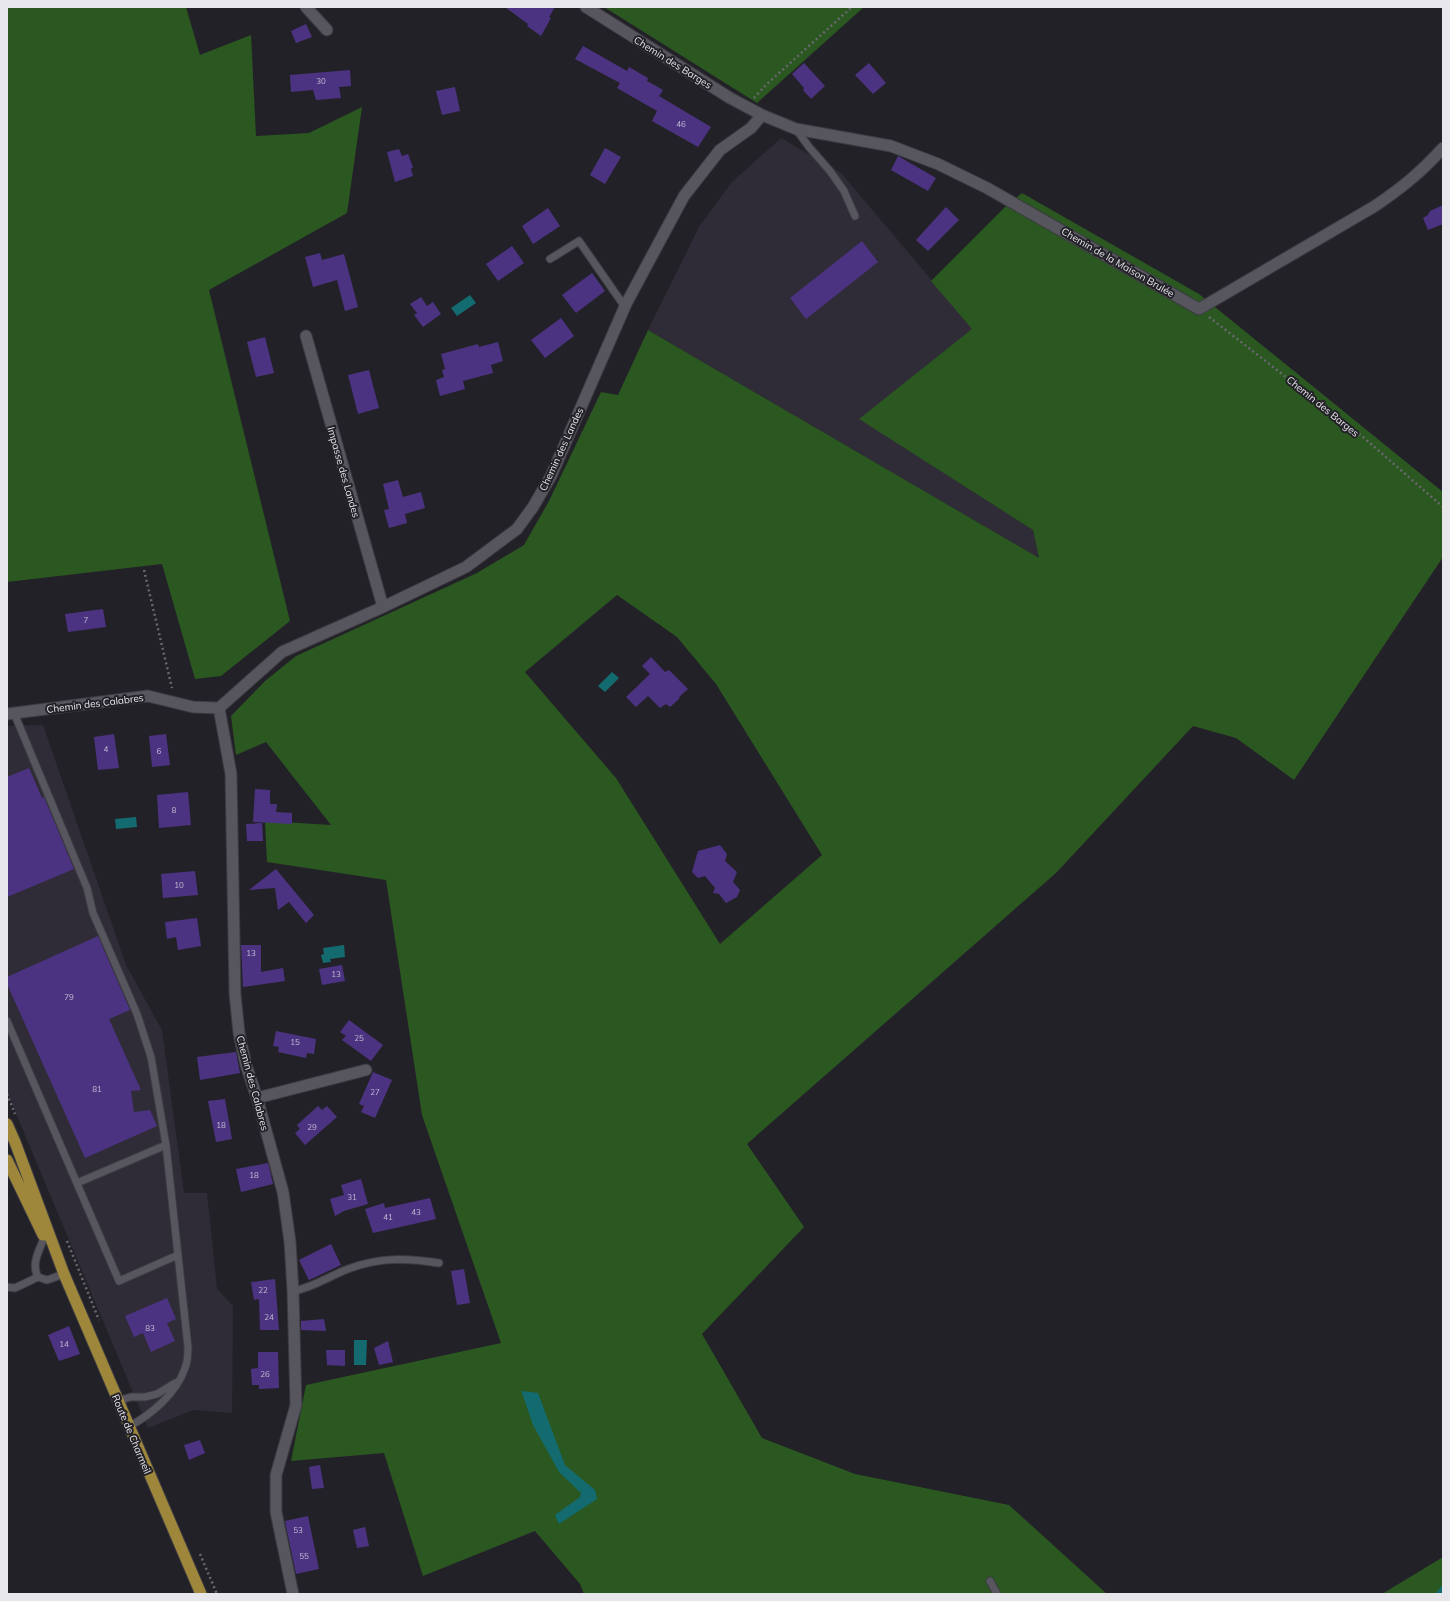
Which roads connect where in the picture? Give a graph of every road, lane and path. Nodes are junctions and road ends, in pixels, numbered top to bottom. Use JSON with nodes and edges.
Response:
{"nodes":[{"id":1,"x":306,"y":7,"type":"edge"},
{"id":2,"x":586,"y":7,"type":"edge"},
{"id":3,"x":852,"y":7,"type":"edge"},
{"id":4,"x":327,"y":30,"type":"dead end"},
{"id":5,"x":746,"y":107,"type":"junction"},
{"id":6,"x":762,"y":115,"type":"junction"},
{"id":7,"x":796,"y":128,"type":"junction"},
{"id":8,"x":1443,"y":148,"type":"edge"},
{"id":9,"x":855,"y":216,"type":"dead end"},
{"id":10,"x":550,"y":259,"type":"dead end"},
{"id":11,"x":624,"y":307,"type":"junction"},
{"id":12,"x":1200,"y":309,"type":"junction"},
{"id":13,"x":306,"y":336,"type":"dead end"},
{"id":14,"x":1443,"y":507,"type":"edge"},
{"id":15,"x":144,"y":570,"type":"dead end"},
{"id":16,"x":384,"y":607,"type":"junction"},
{"id":17,"x":175,"y":703,"type":"junction"},
{"id":18,"x":220,"y":708,"type":"junction"},
{"id":19,"x":10,"y":714,"type":"edge"},
{"id":20,"x":7,"y":1021,"type":"edge"},
{"id":21,"x":366,"y":1070,"type":"dead end"},
{"id":22,"x":7,"y":1094,"type":"edge"},
{"id":23,"x":257,"y":1098,"type":"junction"},
{"id":24,"x":16,"y":1117,"type":"dead end"},
{"id":25,"x":7,"y":1124,"type":"edge"},
{"id":26,"x":166,"y":1145,"type":"junction"},
{"id":27,"x":7,"y":1160,"type":"edge"},
{"id":28,"x":77,"y":1183,"type":"junction"},
{"id":29,"x":64,"y":1235,"type":"dead end"},
{"id":30,"x":44,"y":1238,"type":"junction"},
{"id":31,"x":178,"y":1255,"type":"junction"},
{"id":32,"x":439,"y":1263,"type":"dead end"},
{"id":33,"x":64,"y":1274,"type":"junction"},
{"id":34,"x":38,"y":1278,"type":"junction"},
{"id":35,"x":7,"y":1287,"type":"edge"},
{"id":36,"x":293,"y":1291,"type":"junction"},
{"id":37,"x":100,"y":1323,"type":"dead end"},
{"id":38,"x":179,"y":1381,"type":"junction"},
{"id":39,"x":117,"y":1401,"type":"junction"},
{"id":40,"x":128,"y":1427,"type":"junction"},
{"id":41,"x":990,"y":1581,"type":"dead end"},
{"id":42,"x":201,"y":1594,"type":"edge"},
{"id":43,"x":293,"y":1594,"type":"edge"},
{"id":44,"x":997,"y":1594,"type":"edge"}],
"edges":[{"from":1,"to":4,"type":"street"},
{"from":2,"to":5,"type":"street","name":"Chemin des Barges"},
{"from":3,"to":5,"type":"path"},
{"from":5,"to":6,"type":"street","name":"Chemin des Barges"},
{"from":6,"to":7,"type":"street","name":"Chemin de la Maison Brulée"},
{"from":6,"to":11,"type":"street","name":"Chemin des Landes"},
{"from":7,"to":9,"type":"lane"},
{"from":7,"to":12,"type":"street","name":"Chemin de la Maison Brulée"},
{"from":8,"to":12,"type":"street"},
{"from":10,"to":11,"type":"lane"},
{"from":11,"to":16,"type":"street","name":"Chemin des Landes"},
{"from":12,"to":14,"type":"path","name":"Chemin des Barges"},
{"from":13,"to":16,"type":"street","name":"Impasse des Landes"},
{"from":15,"to":17,"type":"path"},
{"from":16,"to":18,"type":"street","name":"Chemin des Landes"},
{"from":17,"to":18,"type":"street","name":"Chemin des Calabres"},
{"from":17,"to":19,"type":"street","name":"Chemin des Calabres"},
{"from":18,"to":23,"type":"street","name":"Chemin des Calabres"},
{"from":19,"to":26,"type":"lane"},
{"from":20,"to":28,"type":"lane"},
{"from":21,"to":23,"type":"street"},
{"from":22,"to":24,"type":"path"},
{"from":23,"to":36,"type":"street","name":"Chemin des Calabres"},
{"from":25,"to":33,"type":"main road","name":"Route de Charmeil"},
{"from":26,"to":28,"type":"lane"},
{"from":26,"to":31,"type":"lane"},
{"from":27,"to":30,"type":"main road","name":"Route de Charmeil"},
{"from":28,"to":31,"type":"lane"},
{"from":29,"to":37,"type":"path"},
{"from":30,"to":33,"type":"main road","name":"Route de Charmeil"},
{"from":30,"to":34,"type":"lane"},
{"from":31,"to":38,"type":"lane"},
{"from":32,"to":36,"type":"lane"},
{"from":33,"to":34,"type":"lane"},
{"from":33,"to":39,"type":"main road","name":"Route de Charmeil"},
{"from":34,"to":35,"type":"lane"},
{"from":36,"to":43,"type":"street","name":"Chemin des Calabres"},
{"from":38,"to":39,"type":"lane"},
{"from":38,"to":40,"type":"lane"},
{"from":39,"to":40,"type":"main road","name":"Route de Charmeil"},
{"from":40,"to":42,"type":"main road","name":"Route de Charmeil"},
{"from":41,"to":44,"type":"lane"}]}
